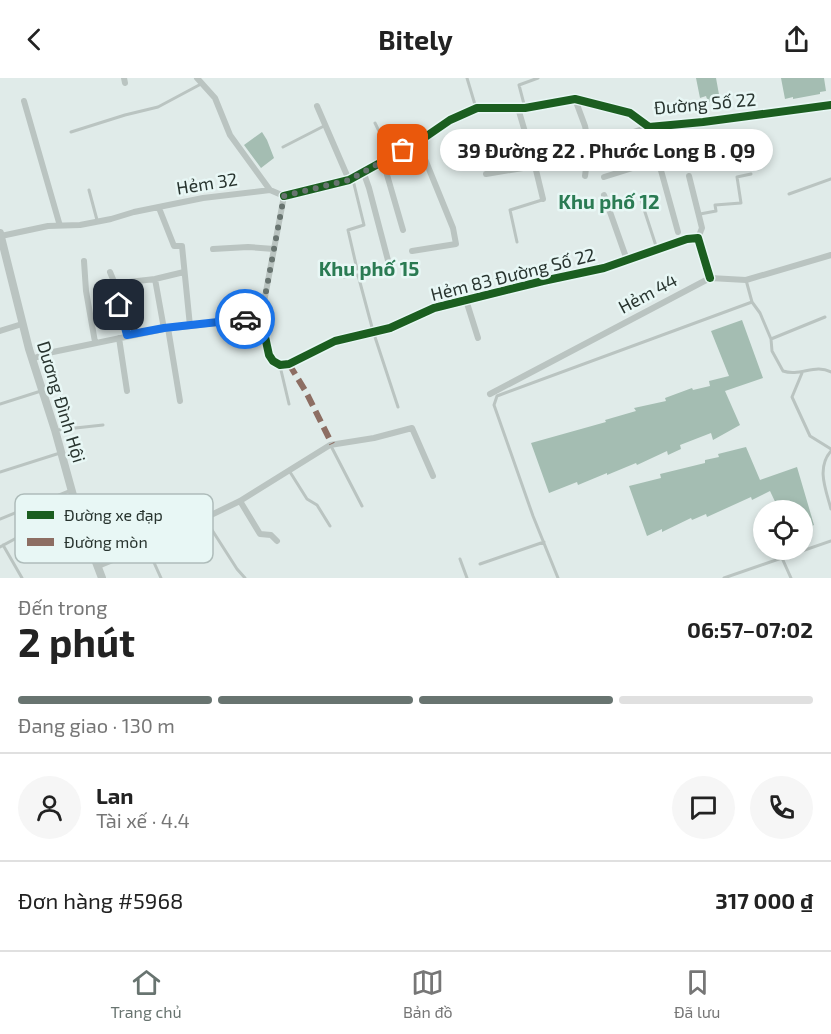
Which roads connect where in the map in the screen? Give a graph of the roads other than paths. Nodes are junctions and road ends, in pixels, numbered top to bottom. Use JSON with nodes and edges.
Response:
{"nodes":[{"id":1,"x":467,"y":78,"type":"edge"},
{"id":2,"x":538,"y":78,"type":"edge"},
{"id":3,"x":199,"y":81,"type":"edge"},
{"id":4,"x":575,"y":99,"type":"junction"},
{"id":5,"x":24,"y":101,"type":"dead end"},
{"id":6,"x":831,"y":105,"type":"edge"},
{"id":7,"x":317,"y":106,"type":"dead end"},
{"id":8,"x":477,"y":108,"type":"junction"},
{"id":9,"x":522,"y":108,"type":"junction"},
{"id":10,"x":375,"y":123,"type":"dead end"},
{"id":11,"x":326,"y":125,"type":"junction"},
{"id":12,"x":649,"y":127,"type":"junction"},
{"id":13,"x":71,"y":132,"type":"dead end"},
{"id":14,"x":418,"y":142,"type":"junction"},
{"id":15,"x":589,"y":146,"type":"junction"},
{"id":16,"x":283,"y":147,"type":"dead end"},
{"id":17,"x":391,"y":156,"type":"junction"},
{"id":18,"x":658,"y":160,"type":"junction"},
{"id":19,"x":382,"y":161,"type":"junction"},
{"id":20,"x":536,"y":166,"type":"junction"},
{"id":21,"x":363,"y":171,"type":"junction"},
{"id":22,"x":486,"y":174,"type":"dead end"},
{"id":23,"x":751,"y":174,"type":"dead end"},
{"id":24,"x":585,"y":176,"type":"dead end"},
{"id":25,"x":689,"y":176,"type":"dead end"},
{"id":26,"x":603,"y":177,"type":"dead end"},
{"id":27,"x":351,"y":179,"type":"junction"},
{"id":28,"x":831,"y":179,"type":"edge"},
{"id":29,"x":89,"y":190,"type":"dead end"},
{"id":30,"x":270,"y":190,"type":"junction"},
{"id":31,"x":789,"y":194,"type":"dead end"},
{"id":32,"x":604,"y":195,"type":"dead end"},
{"id":33,"x":284,"y":196,"type":"junction"},
{"id":34,"x":543,"y":199,"type":"joint"},
{"id":35,"x":641,"y":200,"type":"dead end"},
{"id":36,"x":159,"y":208,"type":"junction"},
{"id":37,"x":698,"y":215,"type":"junction"},
{"id":38,"x":97,"y":222,"type":"junction"},
{"id":39,"x":60,"y":226,"type":"junction"},
{"id":40,"x":403,"y":230,"type":"dead end"},
{"id":41,"x":678,"y":232,"type":"dead end"},
{"id":42,"x":1,"y":234,"type":"edge"},
{"id":43,"x":698,"y":238,"type":"junction"},
{"id":44,"x":517,"y":242,"type":"dead end"},
{"id":45,"x":213,"y":249,"type":"dead end"},
{"id":46,"x":274,"y":249,"type":"junction"},
{"id":47,"x":657,"y":249,"type":"junction"},
{"id":48,"x":412,"y":251,"type":"dead end"},
{"id":49,"x":831,"y":255,"type":"edge"},
{"id":50,"x":627,"y":260,"type":"junction"},
{"id":51,"x":84,"y":261,"type":"dead end"},
{"id":52,"x":390,"y":268,"type":"dead end"},
{"id":53,"x":357,"y":269,"type":"dead end"},
{"id":54,"x":110,"y":272,"type":"dead end"},
{"id":55,"x":184,"y":272,"type":"junction"},
{"id":56,"x":344,"y":277,"type":"dead end"},
{"id":57,"x":710,"y":278,"type":"junction"},
{"id":58,"x":155,"y":279,"type":"junction"},
{"id":59,"x":746,"y":280,"type":"junction"},
{"id":60,"x":129,"y":282,"type":"dead end"},
{"id":61,"x":466,"y":300,"type":"junction"},
{"id":62,"x":752,"y":302,"type":"junction"},
{"id":63,"x":825,"y":317,"type":"dead end"},
{"id":64,"x":261,"y":318,"type":"junction"},
{"id":65,"x":22,"y":324,"type":"junction"},
{"id":66,"x":190,"y":326,"type":"junction"},
{"id":67,"x":166,"y":328,"type":"junction"},
{"id":68,"x":0,"y":331,"type":"edge"},
{"id":69,"x":373,"y":331,"type":"junction"},
{"id":70,"x":127,"y":335,"type":"junction"},
{"id":71,"x":119,"y":338,"type":"junction"},
{"id":72,"x":478,"y":338,"type":"dead end"},
{"id":73,"x":771,"y":339,"type":"junction"},
{"id":74,"x":95,"y":342,"type":"junction"},
{"id":75,"x":32,"y":359,"type":"junction"},
{"id":76,"x":280,"y":364,"type":"junction"},
{"id":77,"x":831,"y":372,"type":"edge"},
{"id":78,"x":802,"y":373,"type":"junction"},
{"id":79,"x":41,"y":391,"type":"junction"},
{"id":80,"x":126,"y":391,"type":"dead end"},
{"id":81,"x":490,"y":394,"type":"dead end"},
{"id":82,"x":180,"y":401,"type":"dead end"},
{"id":83,"x":0,"y":404,"type":"edge"},
{"id":84,"x":289,"y":404,"type":"dead end"},
{"id":85,"x":398,"y":407,"type":"dead end"},
{"id":86,"x":103,"y":426,"type":"dead end"},
{"id":87,"x":55,"y":430,"type":"junction"},
{"id":88,"x":331,"y":444,"type":"junction"},
{"id":89,"x":831,"y":450,"type":"edge"},
{"id":90,"x":62,"y":452,"type":"junction"},
{"id":91,"x":290,"y":470,"type":"junction"},
{"id":92,"x":0,"y":472,"type":"edge"},
{"id":93,"x":433,"y":476,"type":"dead end"},
{"id":94,"x":71,"y":490,"type":"junction"},
{"id":95,"x":61,"y":494,"type":"edge"},
{"id":96,"x":72,"y":494,"type":"edge"},
{"id":97,"x":240,"y":501,"type":"junction"},
{"id":98,"x":362,"y":506,"type":"dead end"},
{"id":99,"x":831,"y":509,"type":"edge"},
{"id":100,"x":15,"y":513,"type":"edge"},
{"id":101,"x":213,"y":515,"type":"edge"},
{"id":102,"x":0,"y":519,"type":"edge"},
{"id":103,"x":330,"y":526,"type":"dead end"},
{"id":104,"x":213,"y":532,"type":"edge"},
{"id":105,"x":15,"y":538,"type":"edge"},
{"id":106,"x":277,"y":541,"type":"dead end"},
{"id":107,"x":831,"y":541,"type":"edge"},
{"id":108,"x":544,"y":543,"type":"junction"},
{"id":109,"x":1,"y":546,"type":"edge"},
{"id":110,"x":813,"y":547,"type":"edge"},
{"id":111,"x":460,"y":559,"type":"dead end"},
{"id":112,"x":776,"y":560,"type":"edge"},
{"id":113,"x":783,"y":560,"type":"edge"},
{"id":114,"x":97,"y":563,"type":"edge"},
{"id":115,"x":105,"y":563,"type":"edge"},
{"id":116,"x":154,"y":563,"type":"edge"},
{"id":117,"x":480,"y":564,"type":"dead end"},
{"id":118,"x":98,"y":566,"type":"junction"},
{"id":119,"x":22,"y":578,"type":"edge"},
{"id":120,"x":102,"y":578,"type":"edge"},
{"id":121,"x":161,"y":578,"type":"edge"},
{"id":122,"x":245,"y":578,"type":"edge"},
{"id":123,"x":467,"y":578,"type":"edge"},
{"id":124,"x":558,"y":578,"type":"edge"},
{"id":125,"x":724,"y":578,"type":"edge"},
{"id":126,"x":791,"y":578,"type":"edge"}],
"edges":[{"from":1,"to":8,"type":"lane"},
{"from":2,"to":9,"type":"lane"},
{"from":3,"to":13,"type":"lane"},
{"from":3,"to":30,"type":"street"},
{"from":4,"to":9,"type":"street","name":"Đường Số 22"},
{"from":4,"to":12,"type":"street","name":"Đường Số 22"},
{"from":4,"to":15,"type":"street"},
{"from":5,"to":39,"type":"street"},
{"from":6,"to":12,"type":"street","name":"Đường Số 22"},
{"from":7,"to":11,"type":"street"},
{"from":8,"to":9,"type":"street","name":"Đường Số 22"},
{"from":8,"to":14,"type":"street","name":"Đường Số 22"},
{"from":9,"to":20,"type":"street"},
{"from":10,"to":17,"type":"lane"},
{"from":11,"to":16,"type":"lane"},
{"from":11,"to":27,"type":"street"},
{"from":12,"to":15,"type":"street"},
{"from":12,"to":18,"type":"street"},
{"from":14,"to":17,"type":"street","name":"Đường Số 22"},
{"from":14,"to":48,"type":"street"},
{"from":15,"to":24,"type":"street"},
{"from":17,"to":19,"type":"street","name":"Đường Số 22"},
{"from":18,"to":26,"type":"street"},
{"from":18,"to":41,"type":"street"},
{"from":19,"to":21,"type":"street","name":"Đường Số 22"},
{"from":19,"to":40,"type":"street"},
{"from":20,"to":22,"type":"street"},
{"from":20,"to":34,"type":"street"},
{"from":21,"to":27,"type":"street","name":"Đường Số 22"},
{"from":21,"to":52,"type":"street"},
{"from":23,"to":37,"type":"lane"},
{"from":25,"to":37,"type":"street"},
{"from":27,"to":33,"type":"street","name":"Đường Số 22"},
{"from":27,"to":53,"type":"lane"},
{"from":28,"to":31,"type":"lane"},
{"from":29,"to":38,"type":"lane"},
{"from":30,"to":33,"type":"street"},
{"from":30,"to":36,"type":"street","name":"Hẻm 32"},
{"from":32,"to":50,"type":"street"},
{"from":33,"to":46,"type":"street"},
{"from":34,"to":44,"type":"lane"},
{"from":35,"to":47,"type":"lane"},
{"from":36,"to":38,"type":"street","name":"Hẻm 32"},
{"from":36,"to":55,"type":"street"},
{"from":37,"to":43,"type":"street"},
{"from":38,"to":39,"type":"street","name":"Hẻm 32"},
{"from":39,"to":42,"type":"street","name":"Hẻm 32"},
{"from":42,"to":65,"type":"street","name":"Dương Đình Hội"},
{"from":43,"to":47,"type":"street","name":"Hẻm 83 Đường Số 22"},
{"from":43,"to":57,"type":"street"},
{"from":45,"to":46,"type":"street"},
{"from":46,"to":64,"type":"street"},
{"from":47,"to":50,"type":"street","name":"Hẻm 83 Đường Số 22"},
{"from":49,"to":59,"type":"street"},
{"from":50,"to":61,"type":"street","name":"Hẻm 83 Đường Số 22"},
{"from":51,"to":74,"type":"street"},
{"from":54,"to":70,"type":"street"},
{"from":55,"to":58,"type":"street"},
{"from":55,"to":66,"type":"street"},
{"from":56,"to":69,"type":"lane"},
{"from":57,"to":59,"type":"street"},
{"from":57,"to":81,"type":"street","name":"Hẻm 44"},
{"from":58,"to":60,"type":"street"},
{"from":58,"to":67,"type":"street"},
{"from":59,"to":62,"type":"lane"},
{"from":61,"to":69,"type":"street","name":"Hẻm 83 Đường Số 22"},
{"from":61,"to":72,"type":"street"},
{"from":62,"to":73,"type":"lane"},
{"from":62,"to":108,"type":"lane"},
{"from":63,"to":73,"type":"lane"},
{"from":64,"to":66,"type":"street"},
{"from":64,"to":76,"type":"street"},
{"from":65,"to":68,"type":"street"},
{"from":65,"to":75,"type":"street","name":"Dương Đình Hội"},
{"from":66,"to":67,"type":"street"},
{"from":67,"to":70,"type":"street"},
{"from":67,"to":82,"type":"street"},
{"from":69,"to":76,"type":"street","name":"Hẻm 83 Đường Số 22"},
{"from":69,"to":85,"type":"lane"},
{"from":70,"to":71,"type":"street"},
{"from":71,"to":74,"type":"street"},
{"from":71,"to":80,"type":"street"},
{"from":73,"to":78,"type":"lane"},
{"from":74,"to":75,"type":"street"},
{"from":75,"to":79,"type":"street","name":"Dương Đình Hội"},
{"from":76,"to":84,"type":"lane"},
{"from":77,"to":78,"type":"lane"},
{"from":78,"to":89,"type":"lane"},
{"from":79,"to":83,"type":"lane"},
{"from":79,"to":87,"type":"street","name":"Dương Đình Hội"},
{"from":86,"to":87,"type":"lane"},
{"from":87,"to":90,"type":"street","name":"Dương Đình Hội"},
{"from":88,"to":91,"type":"street"},
{"from":88,"to":93,"type":"street"},
{"from":88,"to":98,"type":"lane"},
{"from":89,"to":99,"type":"lane"},
{"from":90,"to":92,"type":"lane"},
{"from":90,"to":94,"type":"street","name":"Dương Đình Hội"},
{"from":91,"to":97,"type":"street"},
{"from":91,"to":103,"type":"lane"},
{"from":94,"to":95,"type":"lane"},
{"from":94,"to":96,"type":"street","name":"Dương Đình Hội"},
{"from":97,"to":101,"type":"street"},
{"from":97,"to":106,"type":"street"},
{"from":100,"to":102,"type":"lane"},
{"from":104,"to":122,"type":"lane"},
{"from":105,"to":109,"type":"lane"},
{"from":107,"to":110,"type":"lane"},
{"from":108,"to":117,"type":"lane"},
{"from":108,"to":124,"type":"lane"},
{"from":109,"to":119,"type":"lane"},
{"from":111,"to":123,"type":"lane"},
{"from":112,"to":125,"type":"lane"},
{"from":113,"to":126,"type":"lane"},
{"from":114,"to":118,"type":"street","name":"Dương Đình Hội"},
{"from":115,"to":118,"type":"street"},
{"from":116,"to":121,"type":"lane"},
{"from":118,"to":120,"type":"street","name":"Dương Đình Hội"}]}
